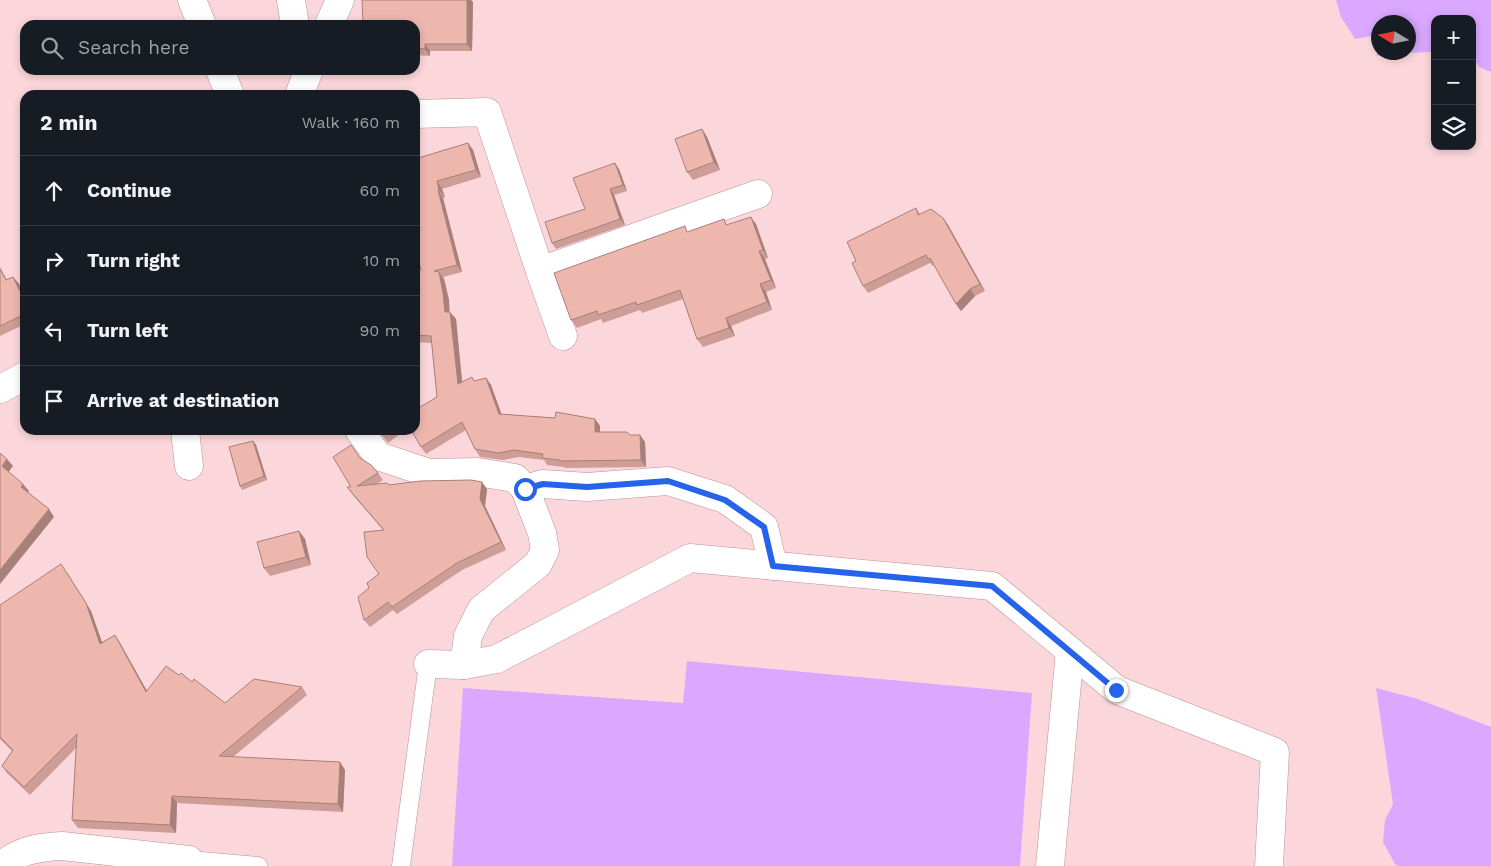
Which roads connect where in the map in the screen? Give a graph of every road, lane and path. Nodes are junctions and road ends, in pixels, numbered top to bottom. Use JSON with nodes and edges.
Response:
{"nodes":[{"id":1,"x":192,"y":0,"type":"edge"},
{"id":2,"x":291,"y":0,"type":"edge"},
{"id":3,"x":340,"y":0,"type":"edge"},
{"id":4,"x":200,"y":20,"type":"edge"},
{"id":5,"x":294,"y":20,"type":"edge"},
{"id":6,"x":331,"y":20,"type":"edge"},
{"id":7,"x":222,"y":75,"type":"edge"},
{"id":8,"x":228,"y":90,"type":"edge"},
{"id":9,"x":420,"y":114,"type":"edge"},
{"id":10,"x":758,"y":194,"type":"dead end"},
{"id":11,"x":540,"y":271,"type":"junction"},
{"id":12,"x":563,"y":336,"type":"dead end"},
{"id":13,"x":20,"y":379,"type":"edge"},
{"id":14,"x":0,"y":389,"type":"edge"},
{"id":15,"x":185,"y":435,"type":"edge"},
{"id":16,"x":363,"y":435,"type":"edge"},
{"id":17,"x":189,"y":466,"type":"dead end"},
{"id":18,"x":525,"y":489,"type":"junction"},
{"id":19,"x":773,"y":566,"type":"junction"},
{"id":20,"x":1070,"y":651,"type":"junction"},
{"id":21,"x":428,"y":664,"type":"joint"},
{"id":22,"x":464,"y":664,"type":"junction"},
{"id":23,"x":189,"y":863,"type":"edge"},
{"id":24,"x":2,"y":866,"type":"edge"},
{"id":25,"x":258,"y":866,"type":"edge"},
{"id":26,"x":401,"y":866,"type":"edge"},
{"id":27,"x":1050,"y":866,"type":"edge"},
{"id":28,"x":1269,"y":866,"type":"edge"}],
"edges":[{"from":1,"to":4,"type":"street"},
{"from":2,"to":5,"type":"street"},
{"from":3,"to":6,"type":"street"},
{"from":7,"to":8,"type":"street"},
{"from":9,"to":11,"type":"street"},
{"from":10,"to":11,"type":"street"},
{"from":11,"to":12,"type":"street"},
{"from":13,"to":14,"type":"street"},
{"from":15,"to":17,"type":"street"},
{"from":16,"to":18,"type":"street"},
{"from":18,"to":19,"type":"street"},
{"from":18,"to":22,"type":"street"},
{"from":19,"to":20,"type":"street"},
{"from":19,"to":22,"type":"street"},
{"from":20,"to":27,"type":"street"},
{"from":20,"to":28,"type":"street"},
{"from":21,"to":22,"type":"street"},
{"from":21,"to":26,"type":"lane"},
{"from":23,"to":24,"type":"street"},
{"from":23,"to":25,"type":"lane"}]}
